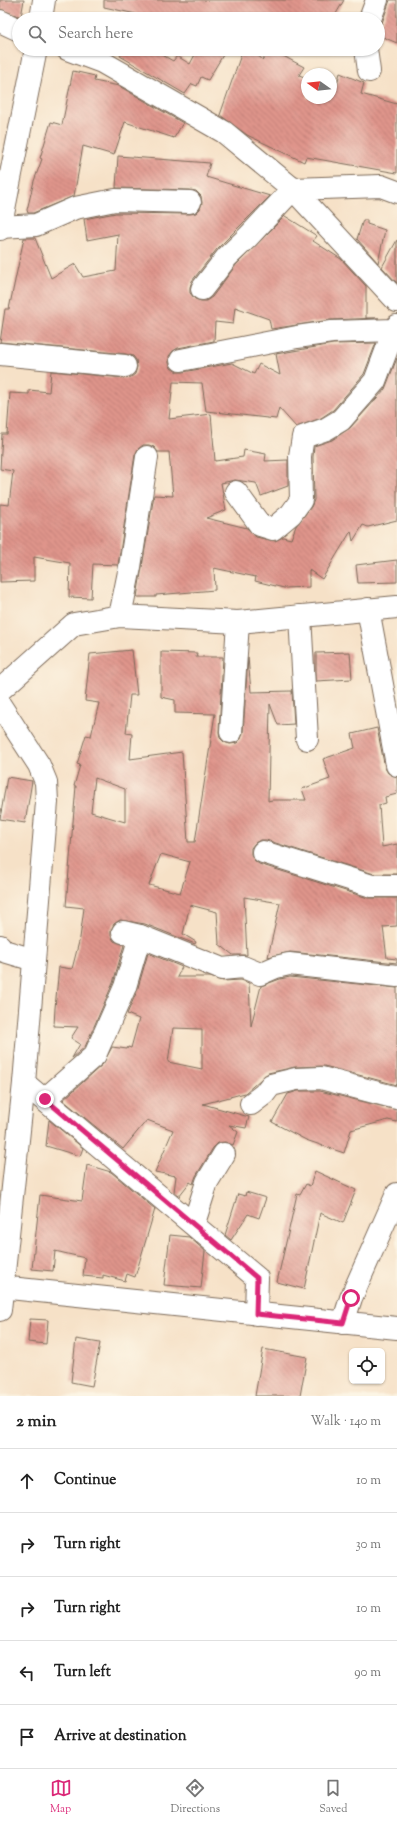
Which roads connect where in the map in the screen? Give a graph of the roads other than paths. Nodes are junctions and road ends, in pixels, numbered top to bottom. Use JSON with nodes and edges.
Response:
{"nodes":[{"id":1,"x":44,"y":0,"type":"edge"},
{"id":2,"x":377,"y":0,"type":"edge"},
{"id":3,"x":42,"y":12,"type":"edge"},
{"id":4,"x":373,"y":12,"type":"edge"},
{"id":5,"x":0,"y":21,"type":"edge"},
{"id":6,"x":12,"y":27,"type":"edge"},
{"id":7,"x":35,"y":56,"type":"edge"},
{"id":8,"x":86,"y":56,"type":"edge"},
{"id":9,"x":367,"y":56,"type":"edge"},
{"id":10,"x":369,"y":71,"type":"dead end"},
{"id":11,"x":292,"y":188,"type":"junction"},
{"id":12,"x":397,"y":192,"type":"edge"},
{"id":13,"x":190,"y":202,"type":"dead end"},
{"id":14,"x":0,"y":228,"type":"edge"},
{"id":15,"x":202,"y":289,"type":"dead end"},
{"id":16,"x":397,"y":302,"type":"edge"},
{"id":17,"x":395,"y":328,"type":"edge"},
{"id":18,"x":0,"y":354,"type":"edge"},
{"id":19,"x":181,"y":360,"type":"dead end"},
{"id":20,"x":125,"y":366,"type":"dead end"},
{"id":21,"x":147,"y":457,"type":"dead end"},
{"id":22,"x":236,"y":492,"type":"dead end"},
{"id":23,"x":397,"y":607,"type":"edge"},
{"id":24,"x":368,"y":609,"type":"junction"},
{"id":25,"x":120,"y":616,"type":"junction"},
{"id":26,"x":300,"y":616,"type":"junction"},
{"id":27,"x":238,"y":622,"type":"junction"},
{"id":28,"x":0,"y":690,"type":"edge"},
{"id":29,"x":0,"y":704,"type":"edge"},
{"id":30,"x":231,"y":732,"type":"dead end"},
{"id":31,"x":307,"y":739,"type":"dead end"},
{"id":32,"x":397,"y":765,"type":"edge"},
{"id":33,"x":263,"y":852,"type":"dead end"},
{"id":34,"x":397,"y":886,"type":"edge"},
{"id":35,"x":0,"y":946,"type":"edge"},
{"id":36,"x":34,"y":960,"type":"junction"},
{"id":37,"x":397,"y":976,"type":"edge"},
{"id":38,"x":24,"y":1083,"type":"junction"},
{"id":39,"x":397,"y":1098,"type":"edge"},
{"id":40,"x":45,"y":1099,"type":"junction"},
{"id":41,"x":250,"y":1104,"type":"dead end"},
{"id":42,"x":224,"y":1154,"type":"dead end"},
{"id":43,"x":7,"y":1177,"type":"edge"},
{"id":44,"x":397,"y":1194,"type":"edge"},
{"id":45,"x":194,"y":1223,"type":"junction"},
{"id":46,"x":2,"y":1287,"type":"edge"},
{"id":47,"x":0,"y":1310,"type":"edge"},
{"id":48,"x":256,"y":1314,"type":"junction"},
{"id":49,"x":343,"y":1323,"type":"junction"},
{"id":50,"x":397,"y":1328,"type":"edge"}],
"edges":[{"from":1,"to":3,"type":"street"},
{"from":2,"to":4,"type":"street"},
{"from":5,"to":6,"type":"street"},
{"from":7,"to":14,"type":"street"},
{"from":8,"to":11,"type":"street"},
{"from":9,"to":10,"type":"street"},
{"from":11,"to":12,"type":"street"},
{"from":11,"to":15,"type":"street"},
{"from":11,"to":16,"type":"street"},
{"from":13,"to":14,"type":"street"},
{"from":17,"to":19,"type":"street"},
{"from":17,"to":22,"type":"street"},
{"from":18,"to":20,"type":"street"},
{"from":21,"to":25,"type":"street"},
{"from":23,"to":24,"type":"street"},
{"from":24,"to":26,"type":"street"},
{"from":24,"to":32,"type":"street"},
{"from":25,"to":27,"type":"street"},
{"from":25,"to":28,"type":"street"},
{"from":26,"to":27,"type":"street"},
{"from":26,"to":31,"type":"street"},
{"from":27,"to":30,"type":"street"},
{"from":29,"to":36,"type":"street"},
{"from":33,"to":34,"type":"street"},
{"from":35,"to":36,"type":"street"},
{"from":36,"to":38,"type":"street"},
{"from":37,"to":40,"type":"street"},
{"from":38,"to":40,"type":"street"},
{"from":38,"to":43,"type":"street"},
{"from":39,"to":41,"type":"street"},
{"from":40,"to":45,"type":"street"},
{"from":42,"to":45,"type":"street"},
{"from":43,"to":46,"type":"street"},
{"from":44,"to":49,"type":"street"},
{"from":45,"to":48,"type":"street"},
{"from":46,"to":47,"type":"street"},
{"from":46,"to":48,"type":"street"},
{"from":48,"to":49,"type":"street"},
{"from":49,"to":50,"type":"street"}]}
